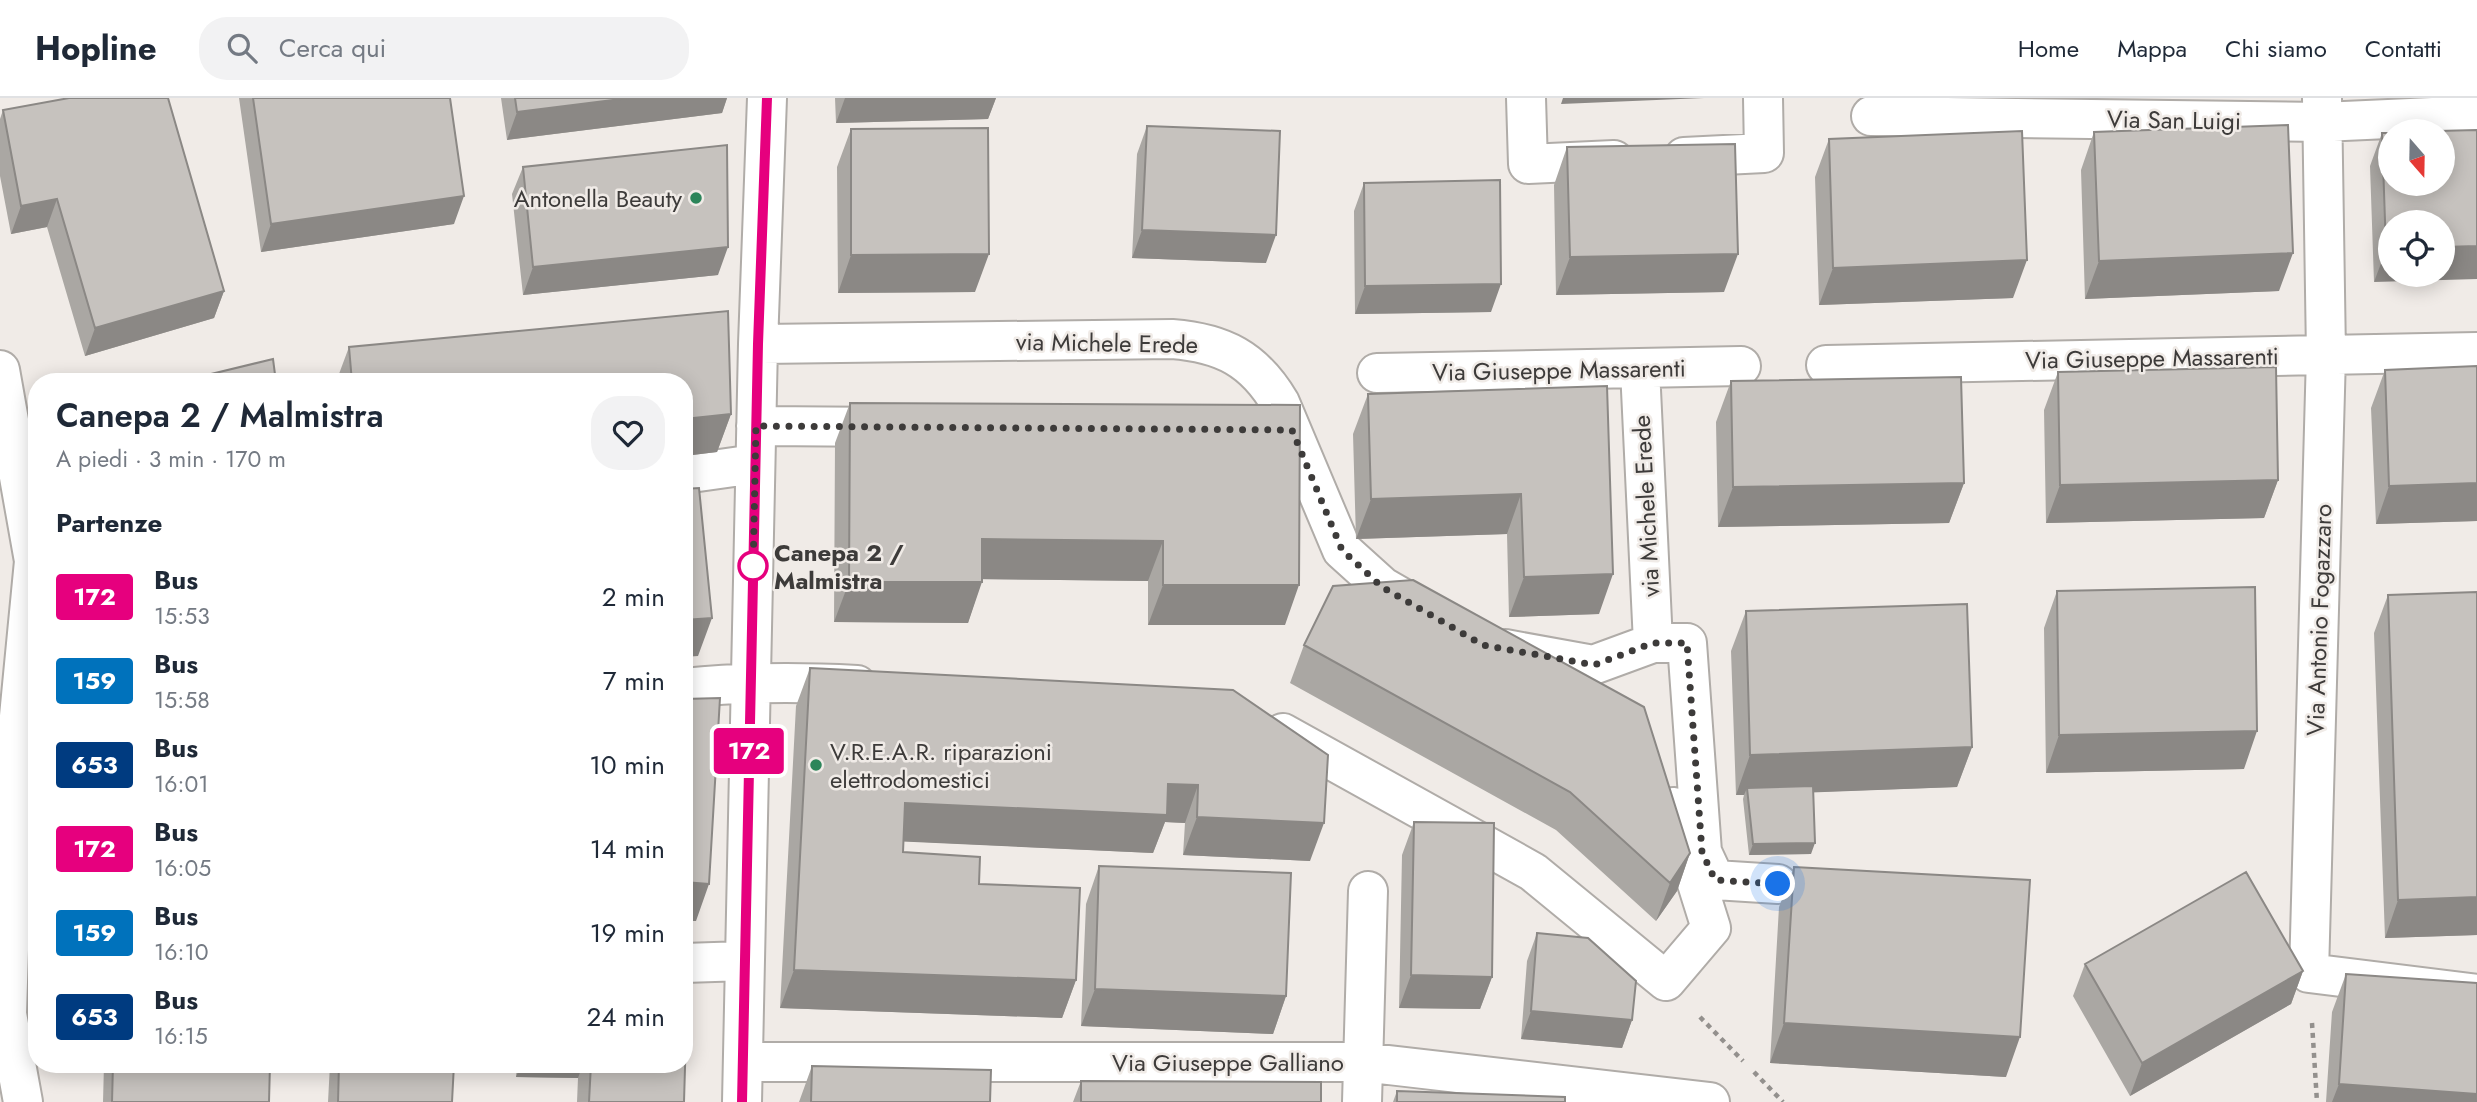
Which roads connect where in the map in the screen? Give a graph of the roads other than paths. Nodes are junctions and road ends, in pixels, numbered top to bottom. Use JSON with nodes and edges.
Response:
{"nodes":[{"id":1,"x":767,"y":98,"type":"edge"},
{"id":2,"x":1525,"y":98,"type":"edge"},
{"id":3,"x":1763,"y":98,"type":"edge"},
{"id":4,"x":2322,"y":110,"type":"edge"},
{"id":5,"x":2477,"y":115,"type":"edge"},
{"id":6,"x":1871,"y":116,"type":"dead end"},
{"id":7,"x":758,"y":344,"type":"junction"},
{"id":8,"x":2477,"y":352,"type":"edge"},
{"id":9,"x":2326,"y":355,"type":"junction"},
{"id":10,"x":1826,"y":365,"type":"dead end"},
{"id":11,"x":1741,"y":366,"type":"dead end"},
{"id":12,"x":1640,"y":369,"type":"junction"},
{"id":13,"x":0,"y":370,"type":"edge"},
{"id":14,"x":1377,"y":373,"type":"dead end"},
{"id":15,"x":756,"y":426,"type":"junction"},
{"id":16,"x":935,"y":428,"type":"edge"},
{"id":17,"x":1250,"y":430,"type":"edge"},
{"id":18,"x":1292,"y":430,"type":"junction"},
{"id":19,"x":755,"y":464,"type":"junction"},
{"id":20,"x":693,"y":473,"type":"edge"},
{"id":21,"x":28,"y":523,"type":"edge"},
{"id":22,"x":1653,"y":643,"type":"junction"},
{"id":23,"x":1556,"y":658,"type":"junction"},
{"id":24,"x":750,"y":683,"type":"junction"},
{"id":25,"x":889,"y":686,"type":"edge"},
{"id":26,"x":693,"y":687,"type":"edge"},
{"id":27,"x":1607,"y":695,"type":"edge"},
{"id":28,"x":28,"y":713,"type":"edge"},
{"id":29,"x":1248,"y":714,"type":"edge"},
{"id":30,"x":26,"y":757,"type":"edge"},
{"id":31,"x":1663,"y":775,"type":"edge"},
{"id":32,"x":1778,"y":884,"type":"dead end"},
{"id":33,"x":1368,"y":891,"type":"dead end"},
{"id":34,"x":745,"y":961,"type":"junction"},
{"id":35,"x":693,"y":963,"type":"edge"},
{"id":36,"x":2477,"y":994,"type":"edge"},
{"id":37,"x":22,"y":1014,"type":"edge"},
{"id":38,"x":743,"y":1062,"type":"junction"},
{"id":39,"x":1363,"y":1062,"type":"junction"},
{"id":40,"x":23,"y":1102,"type":"edge"},
{"id":41,"x":742,"y":1102,"type":"edge"},
{"id":42,"x":1362,"y":1102,"type":"edge"},
{"id":43,"x":1710,"y":1102,"type":"edge"}],
"edges":[{"from":1,"to":7,"type":"street"},
{"from":2,"to":3,"type":"street"},
{"from":4,"to":5,"type":"street","name":"Via San Luigi"},
{"from":4,"to":6,"type":"street","name":"Via San Luigi"},
{"from":4,"to":9,"type":"street","name":"Via Antonio Fogazzaro"},
{"from":7,"to":15,"type":"street"},
{"from":7,"to":18,"type":"street","name":"via Michele Erede"},
{"from":8,"to":9,"type":"street","name":"Via Giuseppe Massarenti"},
{"from":9,"to":10,"type":"street","name":"Via Giuseppe Massarenti"},
{"from":9,"to":36,"type":"street","name":"Via Antonio Fogazzaro"},
{"from":11,"to":12,"type":"street","name":"Via Giuseppe Massarenti"},
{"from":12,"to":14,"type":"street","name":"Via Giuseppe Massarenti"},
{"from":12,"to":22,"type":"street","name":"via Michele Erede"},
{"from":13,"to":21,"type":"street"},
{"from":15,"to":16,"type":"street"},
{"from":15,"to":19,"type":"street"},
{"from":17,"to":18,"type":"street"},
{"from":18,"to":23,"type":"street","name":"via Michele Erede"},
{"from":19,"to":20,"type":"street"},
{"from":19,"to":24,"type":"street"},
{"from":22,"to":23,"type":"street","name":"via Michele Erede"},
{"from":22,"to":32,"type":"street","name":"via Michele Erede"},
{"from":23,"to":27,"type":"street","name":"via Michele Erede"},
{"from":24,"to":25,"type":"street"},
{"from":24,"to":26,"type":"street"},
{"from":24,"to":34,"type":"street"},
{"from":28,"to":30,"type":"street"},
{"from":29,"to":31,"type":"street"},
{"from":30,"to":37,"type":"street"},
{"from":33,"to":39,"type":"street"},
{"from":34,"to":35,"type":"street"},
{"from":34,"to":38,"type":"street"},
{"from":37,"to":40,"type":"street"},
{"from":38,"to":39,"type":"street","name":"Via Giuseppe Galliano"},
{"from":38,"to":41,"type":"street"},
{"from":39,"to":42,"type":"street"},
{"from":39,"to":43,"type":"street","name":"Via Giuseppe Galliano"}]}
